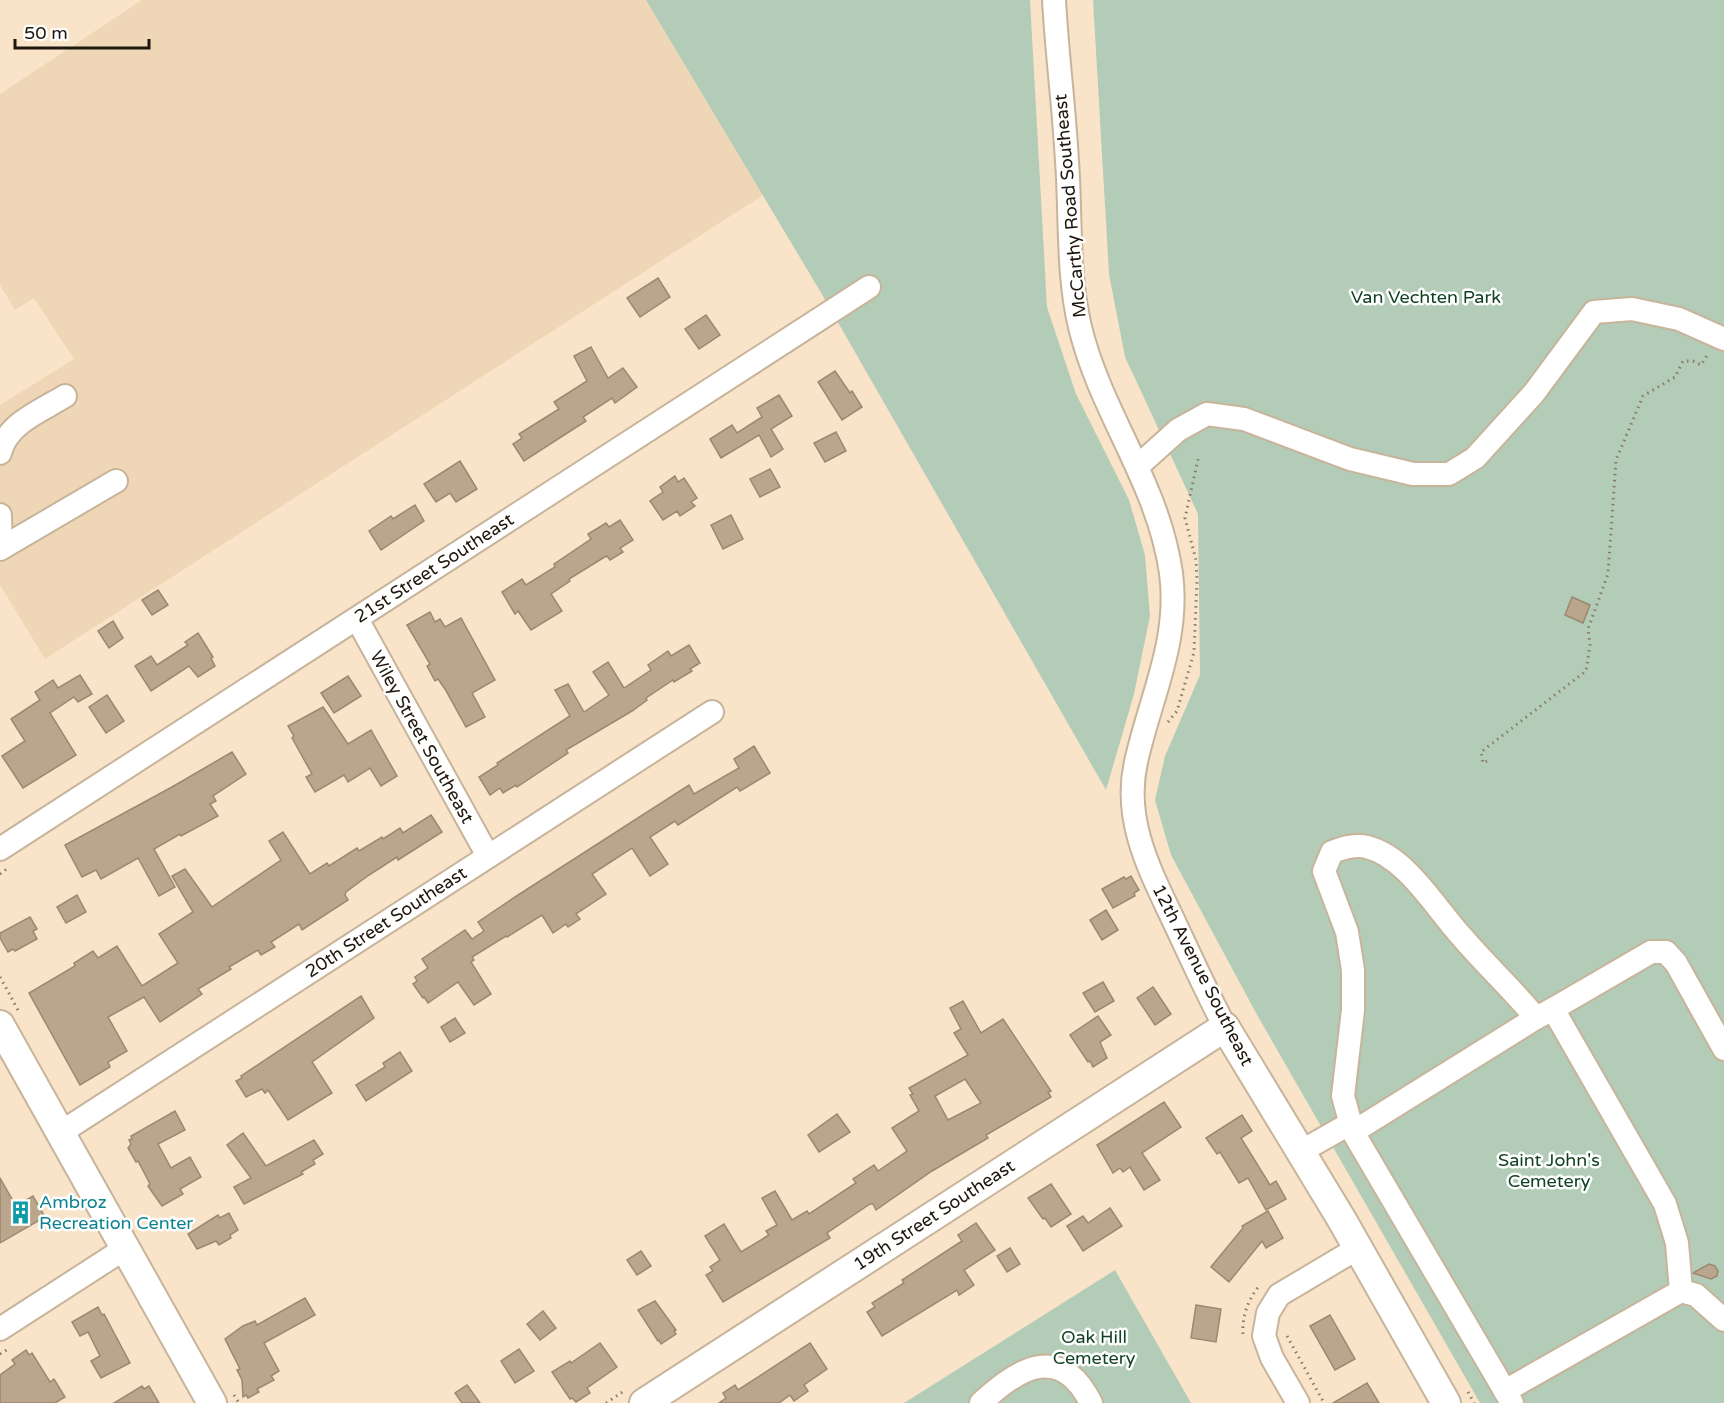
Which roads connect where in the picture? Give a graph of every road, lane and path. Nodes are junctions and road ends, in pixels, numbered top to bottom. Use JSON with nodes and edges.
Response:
{"nodes":[{"id":1,"x":1054,"y":0,"type":"edge"},
{"id":2,"x":869,"y":287,"type":"dead end"},
{"id":3,"x":1721,"y":337,"type":"edge"},
{"id":4,"x":65,"y":396,"type":"dead end"},
{"id":5,"x":0,"y":453,"type":"edge"},
{"id":6,"x":1199,"y":455,"type":"dead end"},
{"id":7,"x":1138,"y":466,"type":"junction"},
{"id":8,"x":116,"y":482,"type":"dead end"},
{"id":9,"x":0,"y":515,"type":"edge"},
{"id":10,"x":0,"y":549,"type":"edge"},
{"id":11,"x":1171,"y":574,"type":"joint"},
{"id":12,"x":357,"y":619,"type":"junction"},
{"id":13,"x":712,"y":712,"type":"dead end"},
{"id":14,"x":1164,"y":728,"type":"dead end"},
{"id":15,"x":1487,"y":760,"type":"dead end"},
{"id":16,"x":0,"y":849,"type":"edge"},
{"id":17,"x":488,"y":856,"type":"junction"},
{"id":18,"x":1545,"y":1014,"type":"junction"},
{"id":19,"x":0,"y":1025,"type":"edge"},
{"id":20,"x":1225,"y":1027,"type":"junction"},
{"id":21,"x":1724,"y":1048,"type":"edge"},
{"id":22,"x":1352,"y":1127,"type":"junction"},
{"id":23,"x":60,"y":1133,"type":"junction"},
{"id":24,"x":1299,"y":1152,"type":"junction"},
{"id":25,"x":1358,"y":1248,"type":"junction"},
{"id":26,"x":124,"y":1249,"type":"junction"},
{"id":27,"x":1681,"y":1291,"type":"junction"},
{"id":28,"x":1724,"y":1320,"type":"edge"},
{"id":29,"x":1,"y":1324,"type":"edge"},
{"id":30,"x":1286,"y":1329,"type":"dead end"},
{"id":31,"x":1455,"y":1393,"type":"edge"},
{"id":32,"x":1508,"y":1397,"type":"edge"},
{"id":33,"x":212,"y":1403,"type":"edge"},
{"id":34,"x":644,"y":1403,"type":"edge"},
{"id":35,"x":981,"y":1403,"type":"edge"},
{"id":36,"x":1091,"y":1403,"type":"edge"},
{"id":37,"x":1298,"y":1403,"type":"edge"},
{"id":38,"x":1324,"y":1403,"type":"edge"},
{"id":39,"x":1474,"y":1403,"type":"edge"}],
"edges":[{"from":1,"to":7,"type":"street","name":"McCarthy Road Southeast"},
{"from":2,"to":12,"type":"street","name":"21st Street Southeast"},
{"from":3,"to":7,"type":"street"},
{"from":3,"to":15,"type":"path"},
{"from":4,"to":5,"type":"street"},
{"from":6,"to":14,"type":"path"},
{"from":7,"to":11,"type":"street","name":"McCarthy Road Southeast"},
{"from":8,"to":10,"type":"street"},
{"from":9,"to":10,"type":"street"},
{"from":11,"to":20,"type":"street","name":"12th Avenue Southeast"},
{"from":12,"to":16,"type":"street","name":"21st Street Southeast"},
{"from":12,"to":17,"type":"street","name":"Wiley Street Southeast"},
{"from":13,"to":17,"type":"street","name":"20th Street Southeast"},
{"from":17,"to":23,"type":"street","name":"20th Street Southeast"},
{"from":18,"to":21,"type":"street"},
{"from":18,"to":22,"type":"street"},
{"from":18,"to":22,"type":"street"},
{"from":18,"to":27,"type":"street"},
{"from":19,"to":23,"type":"main road"},
{"from":20,"to":24,"type":"main road","name":"12th Avenue Southeast"},
{"from":20,"to":34,"type":"main road","name":"19th Street Southeast"},
{"from":22,"to":24,"type":"street"},
{"from":22,"to":32,"type":"street"},
{"from":23,"to":26,"type":"main road"},
{"from":24,"to":25,"type":"main road","name":"12th Avenue Southeast"},
{"from":25,"to":31,"type":"main road","name":"12th Avenue Southeast"},
{"from":25,"to":37,"type":"street"},
{"from":26,"to":29,"type":"street"},
{"from":26,"to":33,"type":"main road"},
{"from":27,"to":28,"type":"street"},
{"from":27,"to":32,"type":"street"},
{"from":30,"to":38,"type":"path"},
{"from":31,"to":39,"type":"path"},
{"from":35,"to":36,"type":"street"}]}
